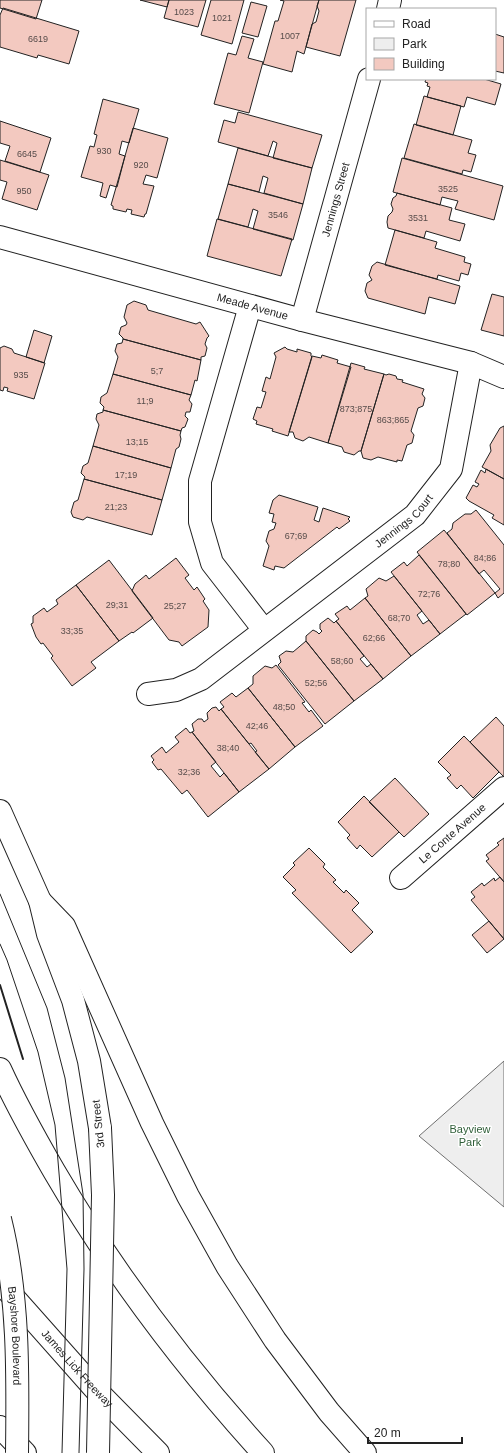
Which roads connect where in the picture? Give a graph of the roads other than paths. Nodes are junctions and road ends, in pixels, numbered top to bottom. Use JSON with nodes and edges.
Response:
{"nodes":[{"id":1,"x":368,"y":80,"type":"edge"},
{"id":2,"x":0,"y":237,"type":"edge"},
{"id":3,"x":250,"y":306,"type":"junction"},
{"id":4,"x":302,"y":320,"type":"junction"},
{"id":5,"x":471,"y":363,"type":"junction"},
{"id":6,"x":504,"y":377,"type":"edge"},
{"id":7,"x":264,"y":630,"type":"junction"},
{"id":8,"x":148,"y":694,"type":"dead end"},
{"id":9,"x":504,"y":788,"type":"edge"},
{"id":10,"x":0,"y":811,"type":"edge"},
{"id":11,"x":401,"y":878,"type":"dead end"},
{"id":12,"x":40,"y":901,"type":"junction"},
{"id":13,"x":0,"y":1069,"type":"edge"},
{"id":14,"x":0,"y":1219,"type":"edge"},
{"id":15,"x":0,"y":1282,"type":"edge"},
{"id":16,"x":0,"y":1427,"type":"edge"},
{"id":17,"x":17,"y":1453,"type":"edge"},
{"id":18,"x":25,"y":1453,"type":"edge"},
{"id":19,"x":98,"y":1453,"type":"edge"},
{"id":20,"x":158,"y":1453,"type":"edge"},
{"id":21,"x":263,"y":1453,"type":"edge"},
{"id":22,"x":365,"y":1453,"type":"edge"}],
"edges":[{"from":1,"to":4,"type":"main road","name":"Jennings Street"},
{"from":2,"to":3,"type":"main road","name":"Meade Avenue"},
{"from":3,"to":4,"type":"main road","name":"Meade Avenue"},
{"from":3,"to":7,"type":"main road"},
{"from":4,"to":5,"type":"main road","name":"Meade Avenue"},
{"from":5,"to":6,"type":"main road","name":"Meade Avenue"},
{"from":5,"to":7,"type":"main road","name":"Jennings Court"},
{"from":7,"to":8,"type":"main road","name":"Jennings Court"},
{"from":9,"to":11,"type":"main road","name":"Le Conte Avenue"},
{"from":10,"to":12,"type":"main road","name":"3rd Street"},
{"from":12,"to":19,"type":"main road","name":"3rd Street","bridge":true},
{"from":12,"to":22,"type":"main road"},
{"from":13,"to":21,"type":"main road"},
{"from":14,"to":17,"type":"main road","name":"Bayshore Boulevard","bridge":true},
{"from":15,"to":20,"type":"main road","name":"James Lick Freeway"},
{"from":16,"to":18,"type":"main road"}]}
